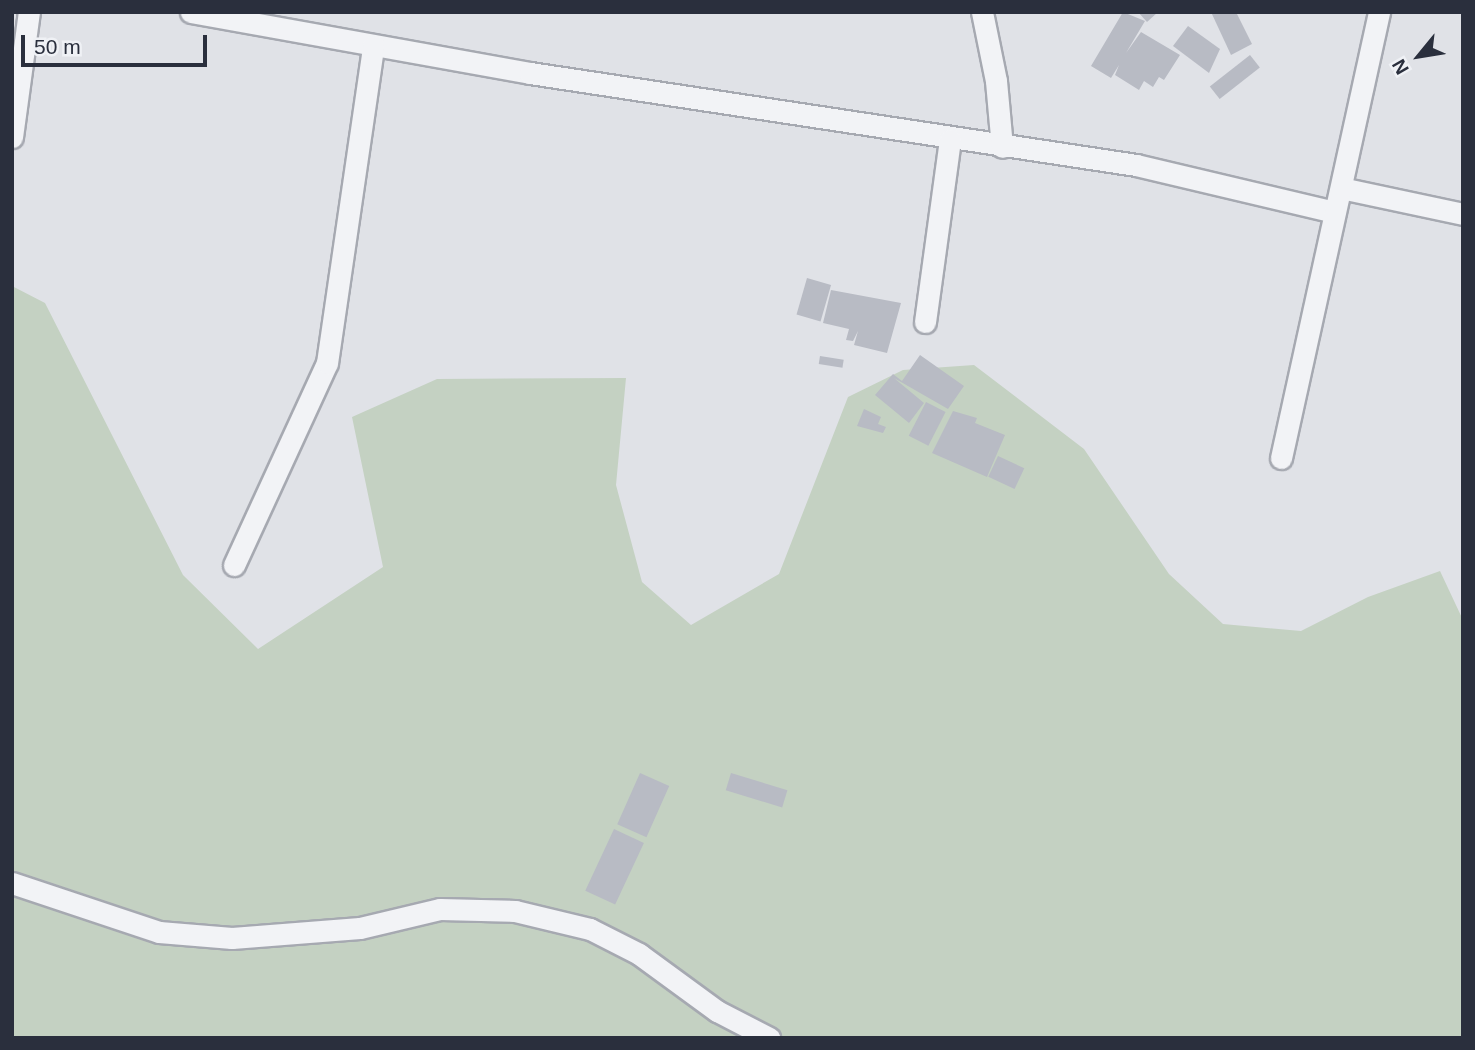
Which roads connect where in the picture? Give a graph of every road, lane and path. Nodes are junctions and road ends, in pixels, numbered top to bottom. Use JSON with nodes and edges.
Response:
{"nodes":[{"id":1,"x":29,"y":12,"type":"edge"},
{"id":2,"x":191,"y":12,"type":"edge"},
{"id":3,"x":982,"y":12,"type":"edge"},
{"id":4,"x":1379,"y":12,"type":"edge"},
{"id":5,"x":373,"y":46,"type":"junction"},
{"id":6,"x":12,"y":137,"type":"edge"},
{"id":7,"x":950,"y":140,"type":"junction"},
{"id":8,"x":1002,"y":147,"type":"junction"},
{"id":9,"x":1341,"y":188,"type":"junction"},
{"id":10,"x":1335,"y":212,"type":"junction"},
{"id":11,"x":1463,"y":214,"type":"edge"},
{"id":12,"x":925,"y":322,"type":"dead end"},
{"id":13,"x":1281,"y":458,"type":"dead end"},
{"id":14,"x":233,"y":565,"type":"dead end"},
{"id":15,"x":12,"y":883,"type":"edge"},
{"id":16,"x":769,"y":1038,"type":"edge"}],
"edges":[{"from":1,"to":6,"type":"street"},
{"from":2,"to":5,"type":"street"},
{"from":3,"to":8,"type":"street"},
{"from":4,"to":9,"type":"street"},
{"from":5,"to":7,"type":"street"},
{"from":5,"to":14,"type":"street"},
{"from":7,"to":8,"type":"street"},
{"from":7,"to":12,"type":"street"},
{"from":8,"to":10,"type":"street"},
{"from":9,"to":10,"type":"street"},
{"from":9,"to":11,"type":"street"},
{"from":10,"to":13,"type":"street"},
{"from":15,"to":16,"type":"street"}]}
